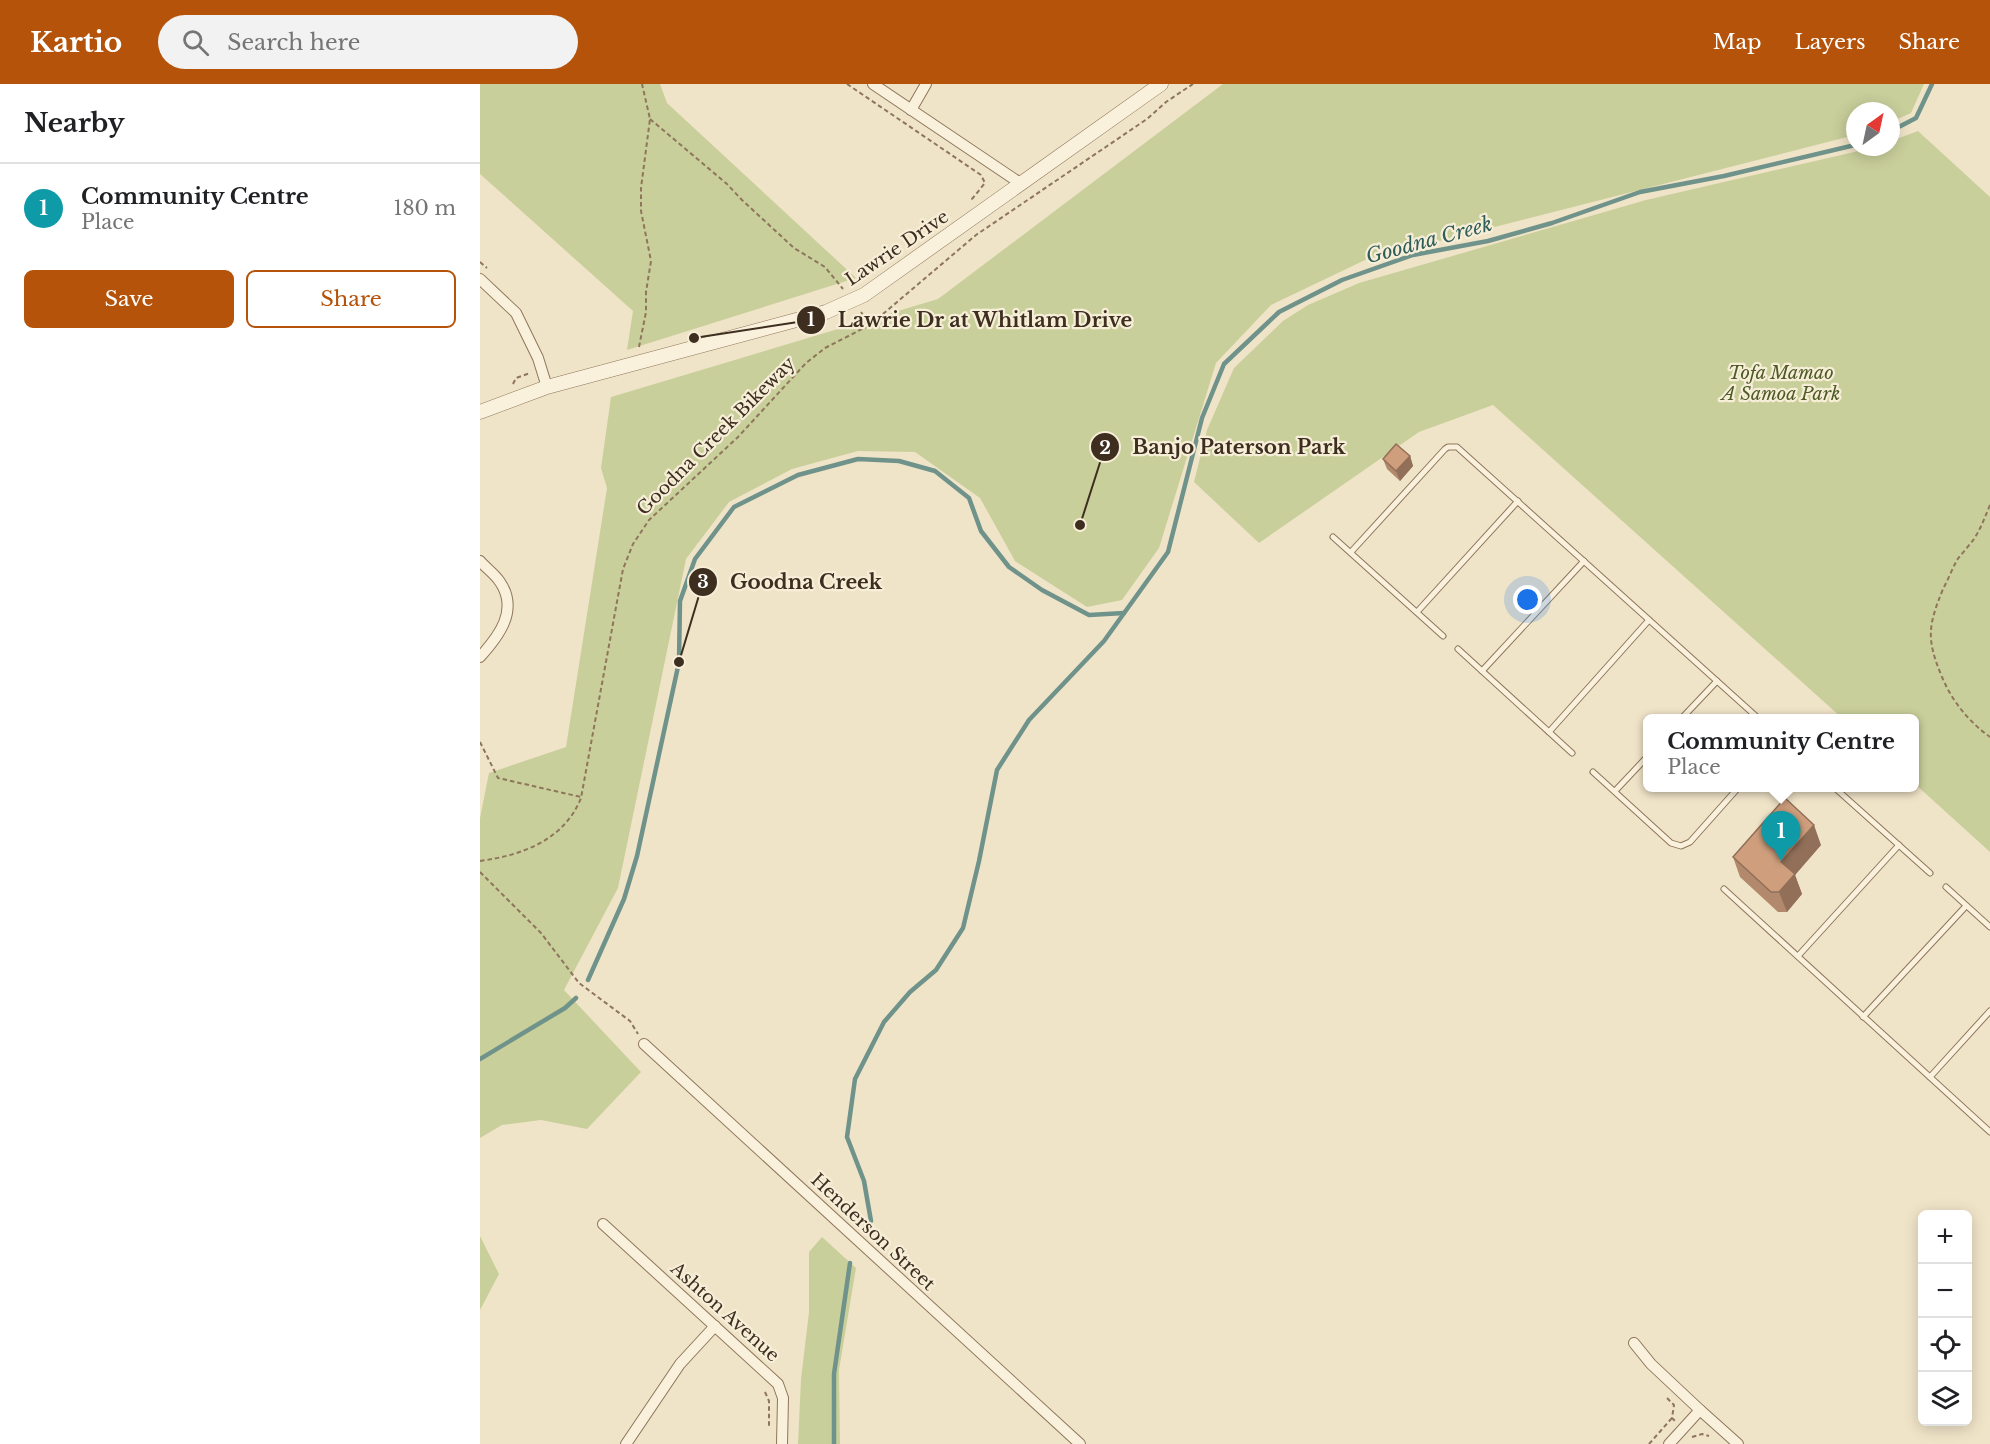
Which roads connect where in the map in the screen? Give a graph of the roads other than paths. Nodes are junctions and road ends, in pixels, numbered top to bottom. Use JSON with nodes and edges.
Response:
{"nodes":[{"id":1,"x":873,"y":84,"type":"edge"},
{"id":2,"x":926,"y":84,"type":"edge"},
{"id":3,"x":1161,"y":84,"type":"edge"},
{"id":4,"x":910,"y":110,"type":"junction"},
{"id":5,"x":1020,"y":183,"type":"junction"},
{"id":6,"x":480,"y":279,"type":"edge"},
{"id":7,"x":547,"y":387,"type":"junction"},
{"id":8,"x":480,"y":412,"type":"edge"},
{"id":9,"x":1518,"y":501,"type":"junction"},
{"id":10,"x":1333,"y":537,"type":"dead end"},
{"id":11,"x":1351,"y":552,"type":"junction"},
{"id":12,"x":480,"y":561,"type":"edge"},
{"id":13,"x":1584,"y":561,"type":"junction"},
{"id":14,"x":1417,"y":612,"type":"junction"},
{"id":15,"x":1649,"y":620,"type":"junction"},
{"id":16,"x":1443,"y":636,"type":"dead end"},
{"id":17,"x":1458,"y":649,"type":"dead end"},
{"id":18,"x":480,"y":657,"type":"edge"},
{"id":19,"x":1482,"y":671,"type":"junction"},
{"id":20,"x":1717,"y":681,"type":"junction"},
{"id":21,"x":1686,"y":714,"type":"edge"},
{"id":22,"x":1754,"y":714,"type":"edge"},
{"id":23,"x":1549,"y":732,"type":"junction"},
{"id":24,"x":1572,"y":753,"type":"dead end"},
{"id":25,"x":1643,"y":760,"type":"edge"},
{"id":26,"x":1593,"y":772,"type":"dead end"},
{"id":27,"x":1615,"y":791,"type":"junction"},
{"id":28,"x":1734,"y":792,"type":"edge"},
{"id":29,"x":1839,"y":792,"type":"edge"},
{"id":30,"x":1899,"y":845,"type":"junction"},
{"id":31,"x":1930,"y":873,"type":"dead end"},
{"id":32,"x":1946,"y":887,"type":"dead end"},
{"id":33,"x":1724,"y":889,"type":"dead end"},
{"id":34,"x":1966,"y":906,"type":"junction"},
{"id":35,"x":1990,"y":927,"type":"edge"},
{"id":36,"x":1798,"y":957,"type":"junction"},
{"id":37,"x":1990,"y":1011,"type":"edge"},
{"id":38,"x":1863,"y":1017,"type":"junction"},
{"id":39,"x":644,"y":1044,"type":"road end"},
{"id":40,"x":1929,"y":1077,"type":"junction"},
{"id":41,"x":1990,"y":1132,"type":"edge"},
{"id":42,"x":603,"y":1224,"type":"dead end"},
{"id":43,"x":715,"y":1326,"type":"junction"},
{"id":44,"x":1634,"y":1343,"type":"dead end"},
{"id":45,"x":1700,"y":1410,"type":"junction"},
{"id":46,"x":626,"y":1444,"type":"edge"},
{"id":47,"x":782,"y":1444,"type":"edge"},
{"id":48,"x":1080,"y":1444,"type":"edge"},
{"id":49,"x":1669,"y":1444,"type":"edge"},
{"id":50,"x":1738,"y":1444,"type":"edge"}],
"edges":[{"from":1,"to":4,"type":"street"},
{"from":2,"to":4,"type":"street"},
{"from":3,"to":5,"type":"street","name":"Lawrie Drive"},
{"from":4,"to":5,"type":"street"},
{"from":5,"to":7,"type":"street","name":"Lawrie Drive"},
{"from":6,"to":7,"type":"street"},
{"from":7,"to":8,"type":"street","name":"Lawrie Drive"},
{"from":9,"to":11,"type":"lane"},
{"from":9,"to":13,"type":"lane"},
{"from":9,"to":14,"type":"lane"},
{"from":10,"to":11,"type":"lane"},
{"from":11,"to":14,"type":"lane"},
{"from":12,"to":18,"type":"street"},
{"from":13,"to":15,"type":"lane"},
{"from":13,"to":19,"type":"lane"},
{"from":14,"to":16,"type":"lane"},
{"from":15,"to":20,"type":"lane"},
{"from":15,"to":23,"type":"lane"},
{"from":17,"to":19,"type":"lane"},
{"from":19,"to":23,"type":"lane"},
{"from":20,"to":21,"type":"lane"},
{"from":20,"to":22,"type":"lane"},
{"from":23,"to":24,"type":"lane"},
{"from":25,"to":27,"type":"lane"},
{"from":26,"to":27,"type":"lane"},
{"from":27,"to":28,"type":"lane"},
{"from":29,"to":30,"type":"lane"},
{"from":30,"to":31,"type":"lane"},
{"from":30,"to":36,"type":"lane"},
{"from":32,"to":34,"type":"lane"},
{"from":33,"to":36,"type":"lane"},
{"from":34,"to":35,"type":"lane"},
{"from":34,"to":38,"type":"lane"},
{"from":36,"to":38,"type":"lane"},
{"from":37,"to":40,"type":"lane"},
{"from":38,"to":40,"type":"lane"},
{"from":39,"to":48,"type":"street","name":"Henderson Street"},
{"from":40,"to":41,"type":"lane"},
{"from":42,"to":43,"type":"street","name":"Ashton Avenue"},
{"from":43,"to":46,"type":"street"},
{"from":43,"to":47,"type":"street","name":"Ashton Avenue"},
{"from":44,"to":45,"type":"street"},
{"from":45,"to":49,"type":"street"},
{"from":45,"to":50,"type":"street"}]}
